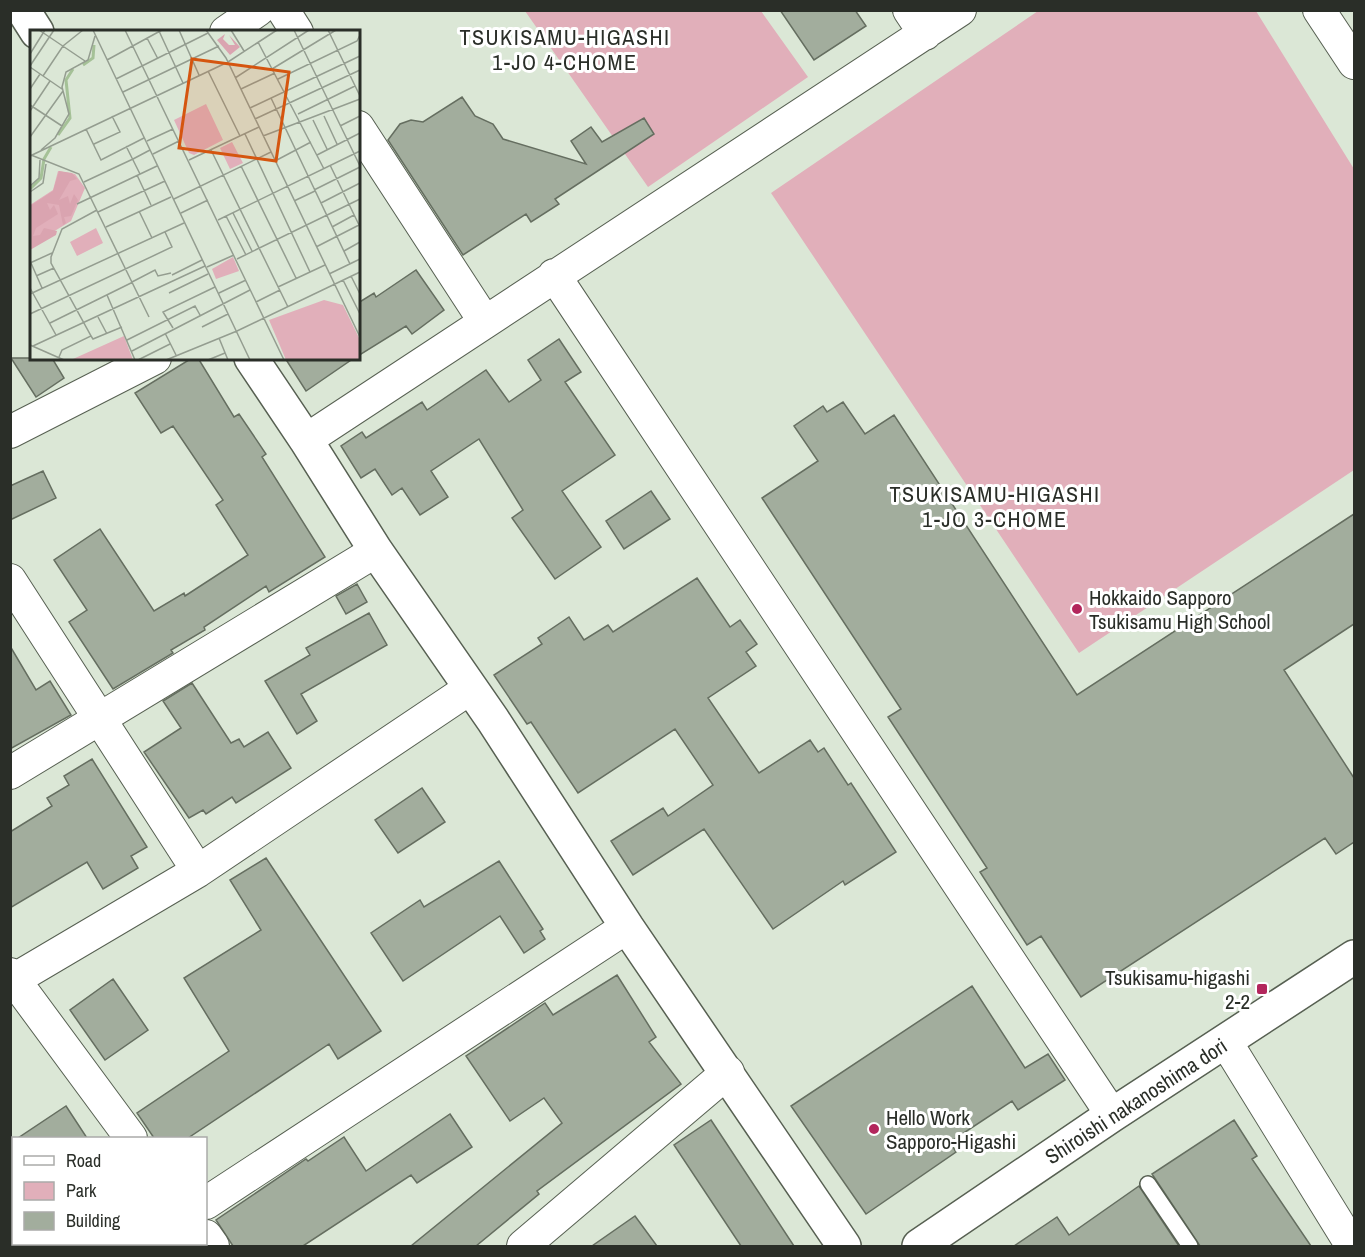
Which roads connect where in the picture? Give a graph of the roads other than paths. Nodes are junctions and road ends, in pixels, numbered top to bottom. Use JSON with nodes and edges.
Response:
{"nodes":[{"id":1,"x":23,"y":10,"type":"edge"},
{"id":2,"x":258,"y":10,"type":"edge"},
{"id":3,"x":284,"y":10,"type":"edge"},
{"id":4,"x":960,"y":10,"type":"edge"},
{"id":5,"x":1320,"y":10,"type":"edge"},
{"id":6,"x":917,"y":22,"type":"edge"},
{"id":7,"x":36,"y":30,"type":"edge"},
{"id":8,"x":229,"y":30,"type":"edge"},
{"id":9,"x":296,"y":30,"type":"edge"},
{"id":10,"x":1354,"y":63,"type":"edge"},
{"id":11,"x":360,"y":130,"type":"edge"},
{"id":12,"x":555,"y":275,"type":"junction"},
{"id":13,"x":485,"y":322,"type":"junction"},
{"id":14,"x":151,"y":360,"type":"edge"},
{"id":15,"x":252,"y":360,"type":"edge"},
{"id":16,"x":10,"y":432,"type":"edge"},
{"id":17,"x":306,"y":440,"type":"junction"},
{"id":18,"x":376,"y":551,"type":"junction"},
{"id":19,"x":10,"y":580,"type":"edge"},
{"id":20,"x":469,"y":688,"type":"junction"},
{"id":21,"x":101,"y":718,"type":"junction"},
{"id":22,"x":10,"y":773,"type":"edge"},
{"id":23,"x":198,"y":871,"type":"junction"},
{"id":24,"x":627,"y":927,"type":"junction"},
{"id":25,"x":1354,"y":957,"type":"edge"},
{"id":26,"x":12,"y":979,"type":"edge"},
{"id":27,"x":1226,"y":1042,"type":"junction"},
{"id":28,"x":728,"y":1072,"type":"junction"},
{"id":29,"x":1112,"y":1115,"type":"junction"},
{"id":30,"x":130,"y":1137,"type":"edge"},
{"id":31,"x":1148,"y":1184,"type":"dead end"},
{"id":32,"x":207,"y":1202,"type":"edge"},
{"id":33,"x":523,"y":1246,"type":"edge"},
{"id":34,"x":844,"y":1246,"type":"edge"},
{"id":35,"x":919,"y":1246,"type":"edge"},
{"id":36,"x":1190,"y":1246,"type":"edge"},
{"id":37,"x":1352,"y":1246,"type":"edge"}],
"edges":[{"from":1,"to":7,"type":"street"},
{"from":2,"to":8,"type":"street"},
{"from":3,"to":9,"type":"street"},
{"from":4,"to":6,"type":"street"},
{"from":5,"to":10,"type":"street"},
{"from":6,"to":12,"type":"street"},
{"from":11,"to":13,"type":"street"},
{"from":12,"to":13,"type":"street"},
{"from":12,"to":29,"type":"street"},
{"from":13,"to":17,"type":"street"},
{"from":14,"to":16,"type":"street"},
{"from":15,"to":17,"type":"street"},
{"from":17,"to":18,"type":"street"},
{"from":18,"to":20,"type":"street"},
{"from":18,"to":21,"type":"street"},
{"from":19,"to":21,"type":"street"},
{"from":20,"to":23,"type":"street"},
{"from":20,"to":24,"type":"street"},
{"from":21,"to":22,"type":"street"},
{"from":21,"to":23,"type":"street"},
{"from":23,"to":26,"type":"street"},
{"from":24,"to":28,"type":"street"},
{"from":24,"to":32,"type":"street"},
{"from":25,"to":27,"type":"street","name":"Shiroishi nakanoshima dori"},
{"from":26,"to":30,"type":"street"},
{"from":27,"to":29,"type":"street","name":"Shiroishi nakanoshima dori"},
{"from":27,"to":37,"type":"street"},
{"from":28,"to":33,"type":"street"},
{"from":28,"to":34,"type":"street"},
{"from":29,"to":35,"type":"street","name":"Shiroishi nakanoshima dori"},
{"from":31,"to":36,"type":"lane"}]}
